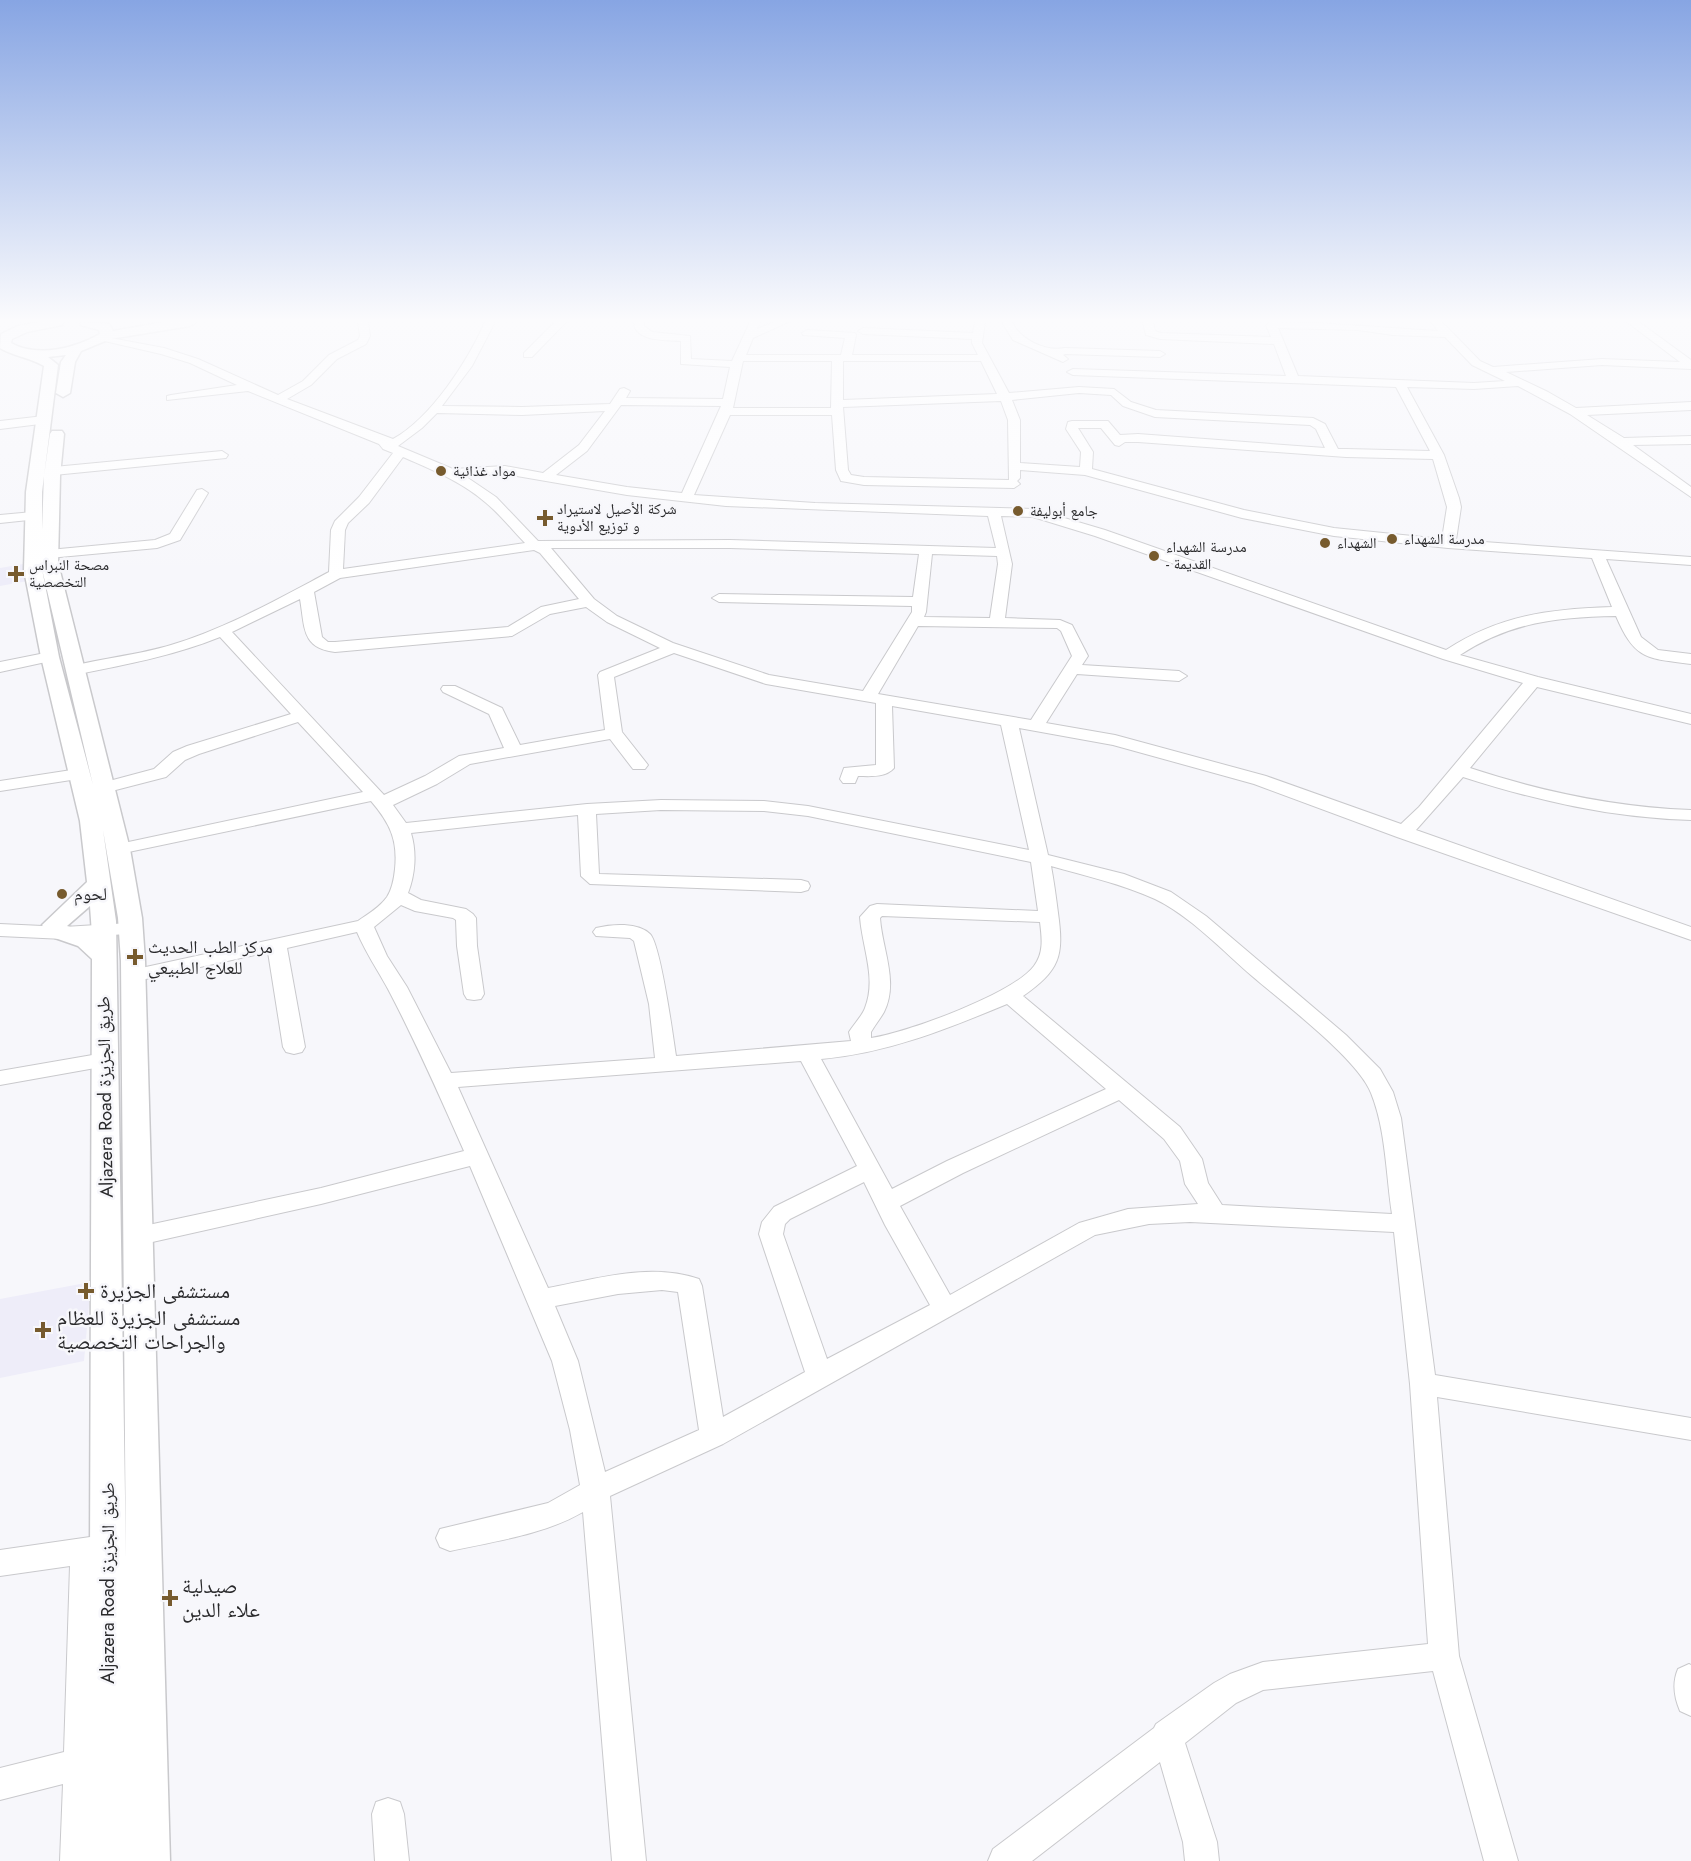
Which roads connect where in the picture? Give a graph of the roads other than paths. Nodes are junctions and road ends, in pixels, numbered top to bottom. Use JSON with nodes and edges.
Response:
{"nodes":[{"id":1,"x":727,"y":408,"type":"edge"},
{"id":2,"x":45,"y":409,"type":"edge"},
{"id":3,"x":60,"y":409,"type":"edge"},
{"id":4,"x":299,"y":409,"type":"edge"},
{"id":5,"x":433,"y":409,"type":"joint"},
{"id":6,"x":541,"y":409,"type":"edge"},
{"id":7,"x":612,"y":409,"type":"edge"},
{"id":8,"x":838,"y":409,"type":"edge"},
{"id":9,"x":1009,"y":409,"type":"edge"},
{"id":10,"x":1142,"y":409,"type":"edge"},
{"id":11,"x":1414,"y":409,"type":"edge"},
{"id":12,"x":1568,"y":409,"type":"edge"},
{"id":13,"x":1635,"y":409,"type":"edge"},
{"id":14,"x":1574,"y":412,"type":"junction"},
{"id":15,"x":44,"y":420,"type":"junction"},
{"id":16,"x":0,"y":425,"type":"edge"},
{"id":17,"x":1118,"y":440,"type":"junction"},
{"id":18,"x":1691,"y":440,"type":"edge"},
{"id":19,"x":1621,"y":441,"type":"junction"},
{"id":20,"x":1165,"y":444,"type":"dead end"},
{"id":21,"x":1083,"y":445,"type":"junction"},
{"id":22,"x":392,"y":449,"type":"junction"},
{"id":23,"x":1333,"y":452,"type":"junction"},
{"id":24,"x":222,"y":455,"type":"dead end"},
{"id":25,"x":1438,"y":456,"type":"junction"},
{"id":26,"x":1016,"y":466,"type":"junction"},
{"id":27,"x":54,"y":471,"type":"junction"},
{"id":28,"x":467,"y":471,"type":"junction"},
{"id":29,"x":1086,"y":471,"type":"junction"},
{"id":30,"x":451,"y":473,"type":"junction"},
{"id":31,"x":546,"y":477,"type":"junction"},
{"id":32,"x":202,"y":493,"type":"dead end"},
{"id":33,"x":1691,"y":494,"type":"edge"},
{"id":34,"x":1011,"y":497,"type":"junction"},
{"id":35,"x":686,"y":498,"type":"junction"},
{"id":36,"x":993,"y":511,"type":"junction"},
{"id":37,"x":33,"y":516,"type":"junction"},
{"id":38,"x":0,"y":519,"type":"edge"},
{"id":39,"x":1448,"y":544,"type":"junction"},
{"id":40,"x":542,"y":546,"type":"junction"},
{"id":41,"x":926,"y":550,"type":"junction"},
{"id":42,"x":1004,"y":552,"type":"junction"},
{"id":43,"x":49,"y":554,"type":"junction"},
{"id":44,"x":1597,"y":555,"type":"junction"},
{"id":45,"x":1691,"y":561,"type":"edge"},
{"id":46,"x":336,"y":574,"type":"junction"},
{"id":47,"x":306,"y":591,"type":"junction"},
{"id":48,"x":719,"y":598,"type":"dead end"},
{"id":49,"x":589,"y":602,"type":"junction"},
{"id":50,"x":920,"y":602,"type":"junction"},
{"id":51,"x":1620,"y":611,"type":"junction"},
{"id":52,"x":915,"y":621,"type":"junction"},
{"id":53,"x":997,"y":622,"type":"junction"},
{"id":54,"x":223,"y":631,"type":"junction"},
{"id":55,"x":674,"y":648,"type":"junction"},
{"id":56,"x":1448,"y":656,"type":"junction"},
{"id":57,"x":50,"y":657,"type":"junction"},
{"id":58,"x":1691,"y":659,"type":"edge"},
{"id":59,"x":0,"y":667,"type":"edge"},
{"id":60,"x":1073,"y":669,"type":"junction"},
{"id":61,"x":74,"y":670,"type":"junction"},
{"id":62,"x":1179,"y":676,"type":"dead end"},
{"id":63,"x":1533,"y":681,"type":"junction"},
{"id":64,"x":449,"y":689,"type":"dead end"},
{"id":65,"x":875,"y":699,"type":"junction"},
{"id":66,"x":302,"y":716,"type":"junction"},
{"id":67,"x":1691,"y":719,"type":"edge"},
{"id":68,"x":1009,"y":722,"type":"junction"},
{"id":69,"x":1036,"y":726,"type":"junction"},
{"id":70,"x":614,"y":734,"type":"junction"},
{"id":71,"x":514,"y":751,"type":"junction"},
{"id":72,"x":639,"y":765,"type":"dead end"},
{"id":73,"x":1459,"y":770,"type":"junction"},
{"id":74,"x":78,"y":774,"type":"junction"},
{"id":75,"x":849,"y":778,"type":"dead end"},
{"id":76,"x":0,"y":786,"type":"edge"},
{"id":77,"x":104,"y":788,"type":"junction"},
{"id":78,"x":378,"y":799,"type":"junction"},
{"id":79,"x":587,"y":809,"type":"junction"},
{"id":80,"x":1691,"y":815,"type":"edge"},
{"id":81,"x":400,"y":829,"type":"junction"},
{"id":82,"x":1403,"y":833,"type":"junction"},
{"id":83,"x":119,"y":849,"type":"junction"},
{"id":84,"x":1040,"y":858,"type":"junction"},
{"id":85,"x":100,"y":882,"type":"junction"},
{"id":86,"x":801,"y":886,"type":"dead end"},
{"id":87,"x":399,"y":896,"type":"junction"},
{"id":88,"x":1048,"y":917,"type":"junction"},
{"id":89,"x":364,"y":925,"type":"junction"},
{"id":90,"x":0,"y":930,"type":"edge"},
{"id":91,"x":52,"y":930,"type":"junction"},
{"id":92,"x":114,"y":931,"type":"junction"},
{"id":93,"x":603,"y":932,"type":"dead end"},
{"id":94,"x":1691,"y":934,"type":"edge"},
{"id":95,"x":277,"y":945,"type":"junction"},
{"id":96,"x":132,"y":976,"type":"junction"},
{"id":97,"x":474,"y":994,"type":"dead end"},
{"id":98,"x":1010,"y":995,"type":"junction"},
{"id":99,"x":862,"y":1046,"type":"junction"},
{"id":100,"x":294,"y":1047,"type":"dead end"},
{"id":101,"x":807,"y":1052,"type":"junction"},
{"id":102,"x":104,"y":1060,"type":"junction"},
{"id":103,"x":666,"y":1064,"type":"junction"},
{"id":104,"x":0,"y":1078,"type":"edge"},
{"id":105,"x":444,"y":1081,"type":"junction"},
{"id":106,"x":1120,"y":1091,"type":"junction"},
{"id":107,"x":477,"y":1156,"type":"junction"},
{"id":108,"x":870,"y":1169,"type":"junction"},
{"id":109,"x":887,"y":1202,"type":"junction"},
{"id":110,"x":1215,"y":1213,"type":"junction"},
{"id":111,"x":1405,"y":1224,"type":"junction"},
{"id":112,"x":139,"y":1236,"type":"junction"},
{"id":113,"x":540,"y":1299,"type":"junction"},
{"id":114,"x":945,"y":1309,"type":"junction"},
{"id":115,"x":820,"y":1376,"type":"junction"},
{"id":116,"x":1422,"y":1384,"type":"junction"},
{"id":117,"x":1691,"y":1429,"type":"edge"},
{"id":118,"x":713,"y":1436,"type":"junction"},
{"id":119,"x":595,"y":1490,"type":"junction"},
{"id":120,"x":450,"y":1538,"type":"dead end"},
{"id":121,"x":96,"y":1549,"type":"junction"},
{"id":122,"x":0,"y":1563,"type":"edge"},
{"id":123,"x":1444,"y":1656,"type":"junction"},
{"id":124,"x":1167,"y":1735,"type":"junction"},
{"id":125,"x":95,"y":1760,"type":"junction"},
{"id":126,"x":0,"y":1784,"type":"edge"},
{"id":127,"x":388,"y":1814,"type":"dead end"},
{"id":128,"x":77,"y":1861,"type":"edge"},
{"id":129,"x":110,"y":1861,"type":"edge"},
{"id":130,"x":149,"y":1861,"type":"edge"},
{"id":131,"x":392,"y":1861,"type":"edge"},
{"id":132,"x":629,"y":1861,"type":"edge"},
{"id":133,"x":1005,"y":1861,"type":"edge"},
{"id":134,"x":1202,"y":1861,"type":"edge"},
{"id":135,"x":1501,"y":1861,"type":"edge"}],
"edges":[{"from":1,"to":35,"type":"street"},
{"from":2,"to":15,"type":"main road","name":"Aljazera Road طريق الجزيزة"},
{"from":3,"to":27,"type":"main road","name":"Aljazera Road طريق الجزيزة"},
{"from":4,"to":22,"type":"street"},
{"from":5,"to":6,"type":"street"},
{"from":5,"to":22,"type":"street"},
{"from":7,"to":31,"type":"street"},
{"from":8,"to":34,"type":"street"},
{"from":9,"to":26,"type":"street"},
{"from":10,"to":23,"type":"street"},
{"from":11,"to":25,"type":"street"},
{"from":12,"to":14,"type":"street"},
{"from":13,"to":14,"type":"street"},
{"from":14,"to":19,"type":"street"},
{"from":15,"to":16,"type":"street"},
{"from":15,"to":37,"type":"main road","name":"Aljazera Road طريق الجزيزة"},
{"from":17,"to":20,"type":"street"},
{"from":17,"to":21,"type":"street"},
{"from":17,"to":21,"type":"street"},
{"from":17,"to":23,"type":"street"},
{"from":18,"to":19,"type":"street"},
{"from":19,"to":33,"type":"street"},
{"from":21,"to":29,"type":"street"},
{"from":22,"to":28,"type":"street"},
{"from":22,"to":30,"type":"street"},
{"from":22,"to":46,"type":"street"},
{"from":23,"to":25,"type":"street"},
{"from":24,"to":27,"type":"street"},
{"from":25,"to":39,"type":"street"},
{"from":26,"to":29,"type":"street"},
{"from":26,"to":34,"type":"street"},
{"from":27,"to":43,"type":"main road","name":"Aljazera Road طريق الجزيزة"},
{"from":28,"to":30,"type":"street"},
{"from":28,"to":31,"type":"street"},
{"from":28,"to":40,"type":"street"},
{"from":29,"to":39,"type":"street"},
{"from":30,"to":40,"type":"street"},
{"from":31,"to":35,"type":"street"},
{"from":32,"to":43,"type":"street"},
{"from":34,"to":36,"type":"street"},
{"from":34,"to":56,"type":"street"},
{"from":35,"to":36,"type":"street"},
{"from":36,"to":42,"type":"street"},
{"from":37,"to":38,"type":"street"},
{"from":37,"to":57,"type":"main road","name":"Aljazera Road طريق الجزيزة"},
{"from":39,"to":44,"type":"street"},
{"from":40,"to":41,"type":"street"},
{"from":40,"to":46,"type":"street"},
{"from":40,"to":49,"type":"street"},
{"from":41,"to":42,"type":"street"},
{"from":41,"to":50,"type":"street"},
{"from":42,"to":53,"type":"street"},
{"from":43,"to":61,"type":"main road","name":"Aljazera Road طريق الجزيزة"},
{"from":44,"to":45,"type":"street"},
{"from":44,"to":51,"type":"street"},
{"from":46,"to":47,"type":"street"},
{"from":47,"to":49,"type":"street"},
{"from":47,"to":54,"type":"street"},
{"from":48,"to":50,"type":"street"},
{"from":49,"to":55,"type":"street"},
{"from":50,"to":52,"type":"street"},
{"from":51,"to":56,"type":"street"},
{"from":51,"to":58,"type":"street"},
{"from":52,"to":53,"type":"street"},
{"from":52,"to":65,"type":"street"},
{"from":53,"to":60,"type":"street"},
{"from":54,"to":61,"type":"street"},
{"from":54,"to":66,"type":"street"},
{"from":55,"to":65,"type":"street"},
{"from":55,"to":70,"type":"street"},
{"from":56,"to":63,"type":"street"},
{"from":57,"to":59,"type":"street"},
{"from":57,"to":74,"type":"main road","name":"Aljazera Road طريق الجزيزة"},
{"from":60,"to":62,"type":"street"},
{"from":60,"to":69,"type":"street"},
{"from":61,"to":77,"type":"main road","name":"Aljazera Road طريق الجزيزة"},
{"from":63,"to":67,"type":"street"},
{"from":63,"to":73,"type":"street"},
{"from":64,"to":71,"type":"street"},
{"from":65,"to":68,"type":"street"},
{"from":65,"to":75,"type":"street"},
{"from":66,"to":77,"type":"street"},
{"from":66,"to":78,"type":"street"},
{"from":68,"to":69,"type":"street"},
{"from":68,"to":84,"type":"street"},
{"from":69,"to":82,"type":"street"},
{"from":70,"to":71,"type":"street"},
{"from":70,"to":72,"type":"street"},
{"from":71,"to":78,"type":"street"},
{"from":73,"to":80,"type":"street"},
{"from":73,"to":82,"type":"street"},
{"from":74,"to":76,"type":"street"},
{"from":74,"to":85,"type":"main road","name":"Aljazera Road طريق الجزيزة"},
{"from":77,"to":83,"type":"main road","name":"Aljazera Road طريق الجزيزة"},
{"from":78,"to":81,"type":"street"},
{"from":78,"to":83,"type":"street"},
{"from":79,"to":81,"type":"street"},
{"from":79,"to":84,"type":"street"},
{"from":79,"to":86,"type":"street"},
{"from":81,"to":87,"type":"street"},
{"from":82,"to":94,"type":"street"},
{"from":83,"to":92,"type":"main road","name":"Aljazera Road طريق الجزيزة"},
{"from":84,"to":88,"type":"street"},
{"from":84,"to":111,"type":"street"},
{"from":85,"to":91,"type":"main road"},
{"from":85,"to":92,"type":"main road","name":"Aljazera Road طريق الجزيزة"},
{"from":87,"to":89,"type":"street"},
{"from":87,"to":97,"type":"street"},
{"from":88,"to":98,"type":"street"},
{"from":88,"to":99,"type":"street"},
{"from":89,"to":95,"type":"street"},
{"from":89,"to":105,"type":"street"},
{"from":90,"to":91,"type":"street"},
{"from":91,"to":92,"type":"street"},
{"from":91,"to":92,"type":"main road"},
{"from":92,"to":96,"type":"main road","name":"Aljazera Road طريق الجزيزة"},
{"from":92,"to":102,"type":"main road","name":"Aljazera Road طريق الجزيزة"},
{"from":93,"to":103,"type":"street"},
{"from":95,"to":96,"type":"street"},
{"from":95,"to":100,"type":"street"},
{"from":96,"to":112,"type":"main road","name":"Aljazera Road طريق الجزيزة"},
{"from":98,"to":99,"type":"street"},
{"from":98,"to":106,"type":"street"},
{"from":99,"to":101,"type":"street"},
{"from":101,"to":103,"type":"street"},
{"from":101,"to":108,"type":"street"},
{"from":102,"to":104,"type":"street"},
{"from":102,"to":121,"type":"main road","name":"Aljazera Road طريق الجزيزة"},
{"from":103,"to":105,"type":"street"},
{"from":105,"to":107,"type":"street"},
{"from":106,"to":109,"type":"street"},
{"from":106,"to":110,"type":"street"},
{"from":107,"to":112,"type":"street"},
{"from":107,"to":113,"type":"street"},
{"from":108,"to":109,"type":"street"},
{"from":108,"to":115,"type":"street"},
{"from":109,"to":114,"type":"street"},
{"from":110,"to":111,"type":"street"},
{"from":110,"to":114,"type":"street"},
{"from":111,"to":116,"type":"street"},
{"from":112,"to":130,"type":"main road","name":"Aljazera Road طريق الجزيزة"},
{"from":113,"to":118,"type":"street"},
{"from":113,"to":119,"type":"street"},
{"from":114,"to":115,"type":"street"},
{"from":115,"to":118,"type":"street"},
{"from":116,"to":117,"type":"street"},
{"from":116,"to":123,"type":"street"},
{"from":118,"to":119,"type":"street"},
{"from":119,"to":120,"type":"street"},
{"from":119,"to":132,"type":"street"},
{"from":121,"to":122,"type":"street"},
{"from":121,"to":125,"type":"street"},
{"from":123,"to":124,"type":"street"},
{"from":123,"to":135,"type":"street"},
{"from":124,"to":133,"type":"street"},
{"from":124,"to":134,"type":"street"},
{"from":125,"to":126,"type":"street"},
{"from":125,"to":128,"type":"street"},
{"from":125,"to":129,"type":"main road"},
{"from":127,"to":131,"type":"street"}]}
